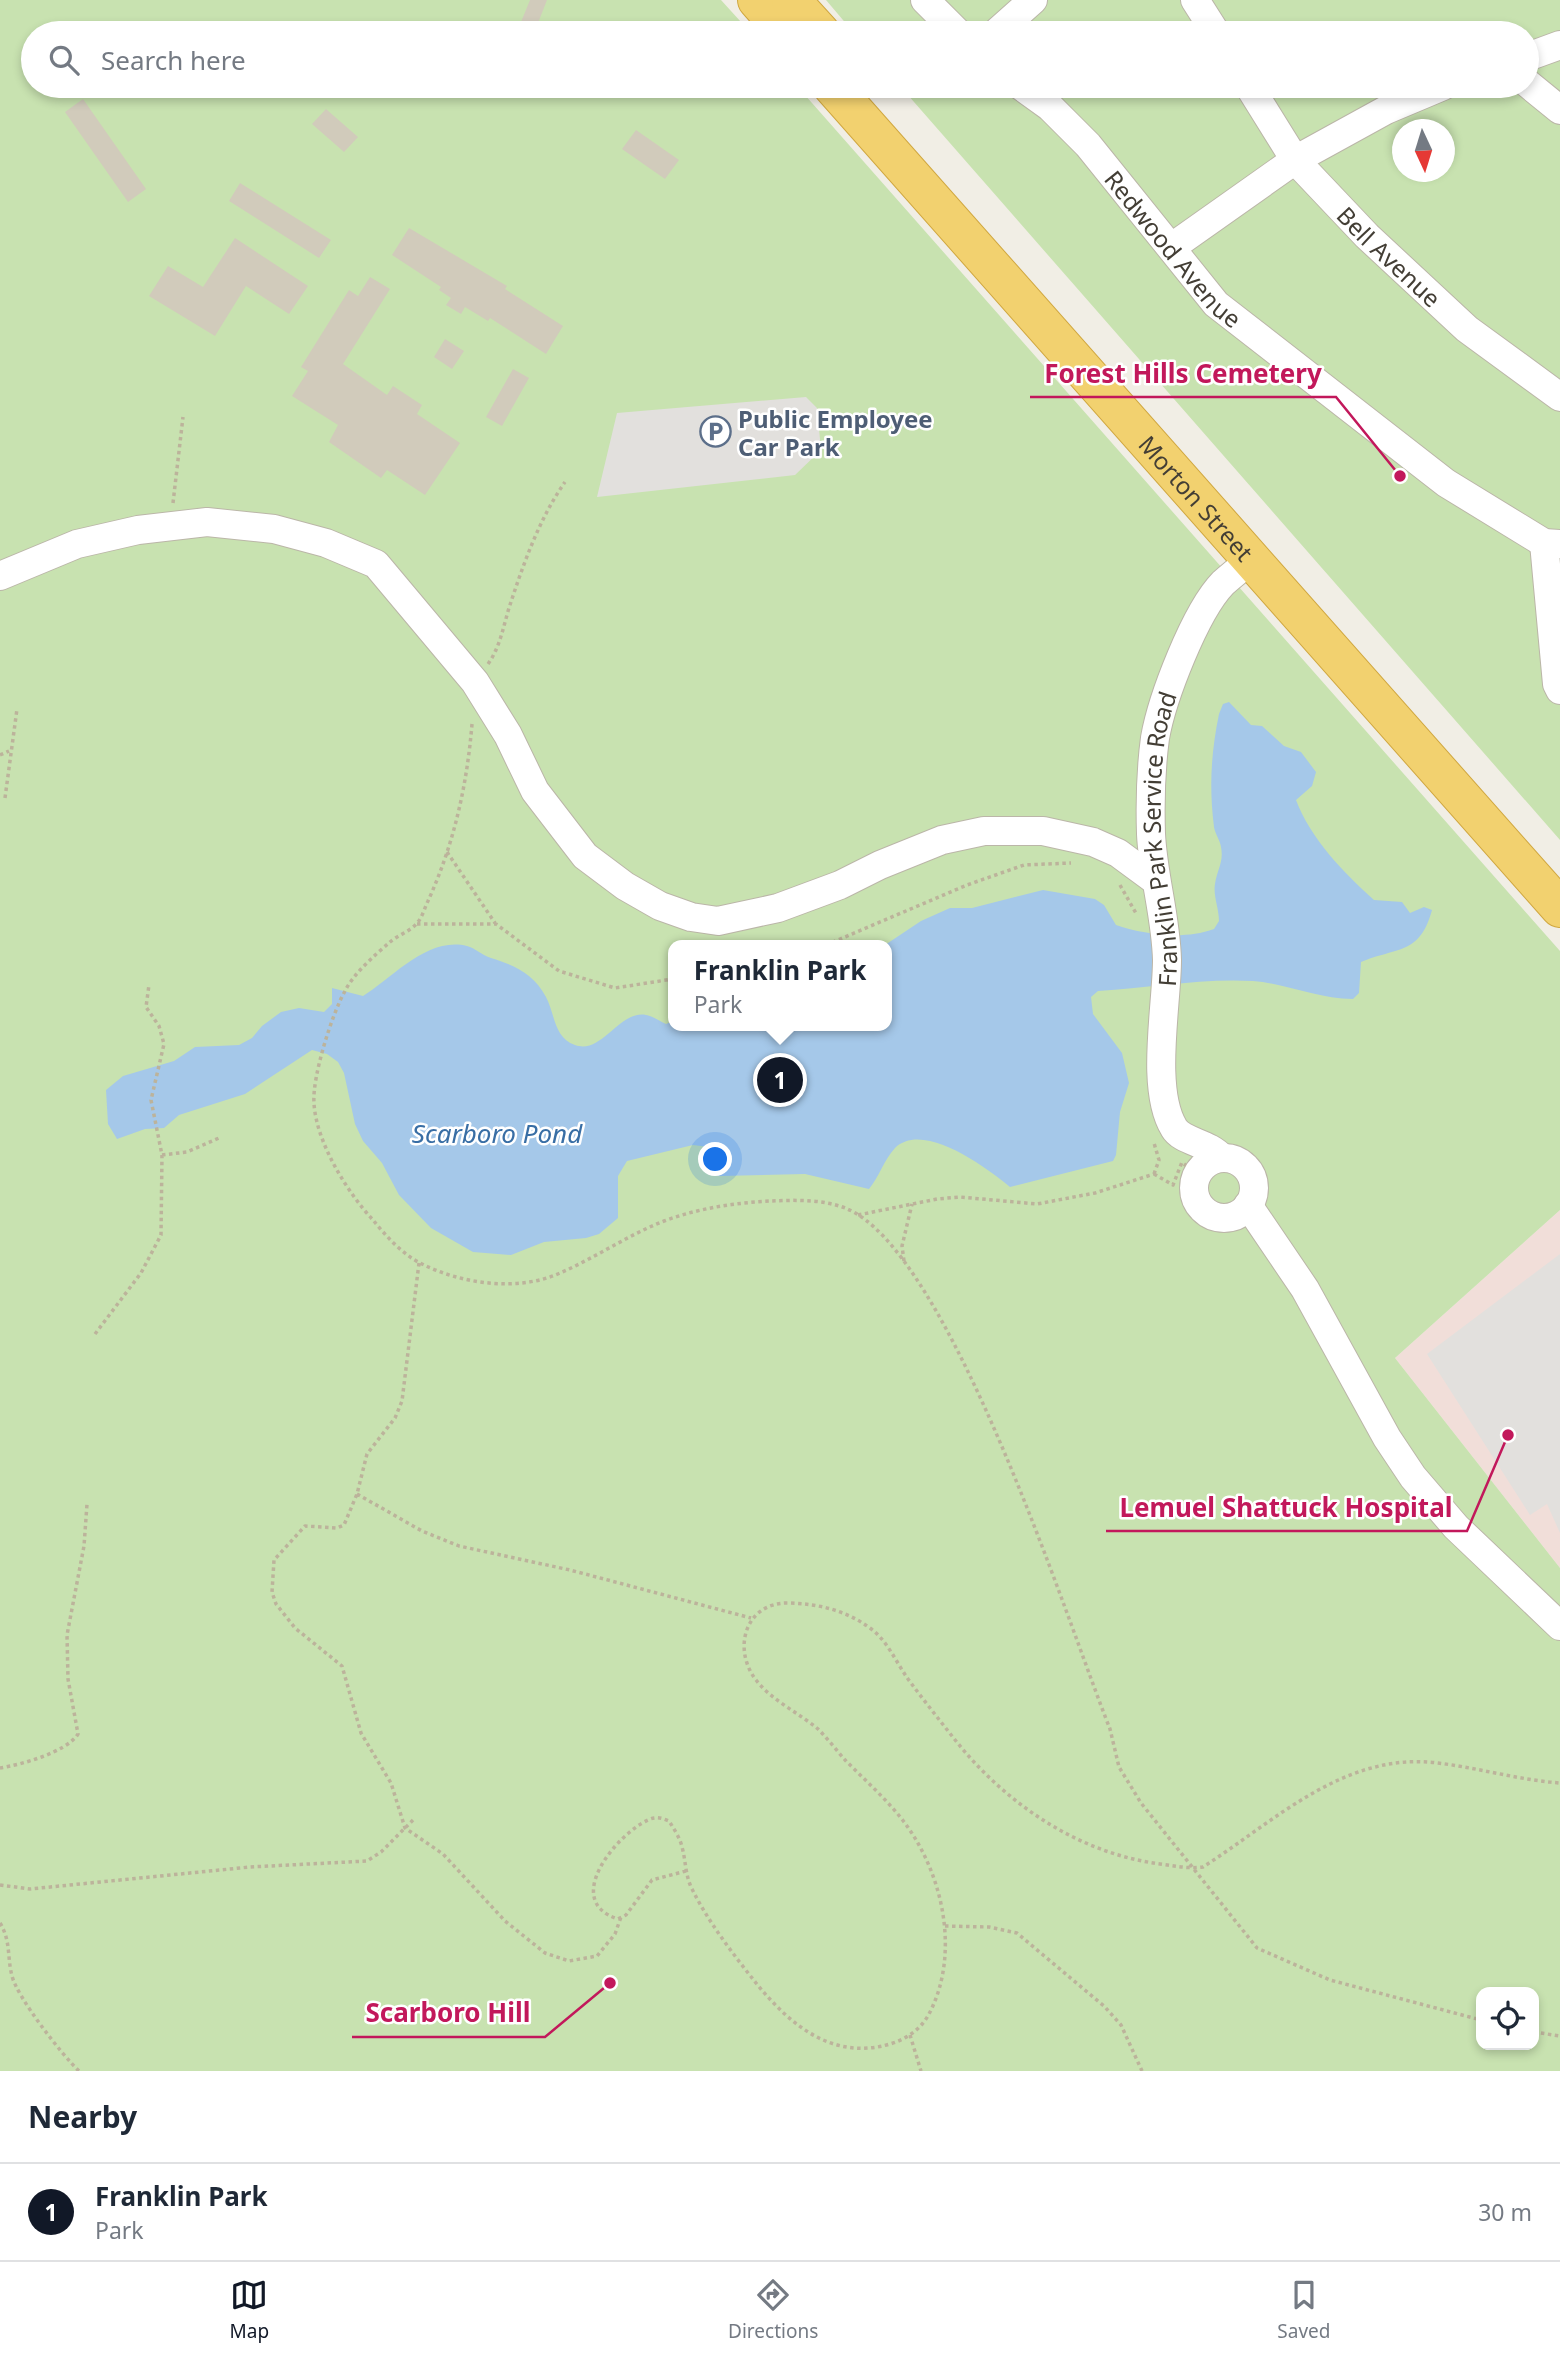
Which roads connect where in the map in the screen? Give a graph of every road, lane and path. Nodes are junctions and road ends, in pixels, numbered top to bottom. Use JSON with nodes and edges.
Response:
{"nodes":[{"id":1,"x":757,"y":0,"type":"edge"},
{"id":2,"x":791,"y":0,"type":"edge"},
{"id":3,"x":925,"y":0,"type":"edge"},
{"id":4,"x":1034,"y":0,"type":"edge"},
{"id":5,"x":1195,"y":0,"type":"edge"},
{"id":6,"x":775,"y":21,"type":"edge"},
{"id":7,"x":810,"y":21,"type":"edge"},
{"id":8,"x":946,"y":21,"type":"edge"},
{"id":9,"x":1010,"y":21,"type":"edge"},
{"id":10,"x":1208,"y":21,"type":"edge"},
{"id":11,"x":1560,"y":45,"type":"edge"},
{"id":12,"x":1539,"y":53,"type":"edge"},
{"id":13,"x":1539,"y":93,"type":"edge"},
{"id":14,"x":843,"y":98,"type":"edge"},
{"id":15,"x":878,"y":98,"type":"edge"},
{"id":16,"x":1038,"y":98,"type":"edge"},
{"id":17,"x":1256,"y":98,"type":"edge"},
{"id":18,"x":1414,"y":98,"type":"edge"},
{"id":19,"x":1560,"y":110,"type":"edge"},
{"id":20,"x":1295,"y":160,"type":"junction"},
{"id":21,"x":1172,"y":247,"type":"junction"},
{"id":22,"x":1560,"y":397,"type":"edge"},
{"id":23,"x":183,"y":417,"type":"dead end"},
{"id":24,"x":565,"y":482,"type":"dead end"},
{"id":25,"x":171,"y":526,"type":"junction"},
{"id":26,"x":1552,"y":543,"type":"edge"},
{"id":27,"x":1252,"y":559,"type":"junction"},
{"id":28,"x":0,"y":576,"type":"edge"},
{"id":29,"x":475,"y":682,"type":"junction"},
{"id":30,"x":1560,"y":690,"type":"edge"},
{"id":31,"x":17,"y":709,"type":"dead end"},
{"id":32,"x":9,"y":751,"type":"junction"},
{"id":33,"x":0,"y":755,"type":"edge"},
{"id":34,"x":5,"y":798,"type":"dead end"},
{"id":35,"x":447,"y":852,"type":"junction"},
{"id":36,"x":1083,"y":862,"type":"dead end"},
{"id":37,"x":1560,"y":870,"type":"edge"},
{"id":38,"x":1156,"y":881,"type":"junction"},
{"id":39,"x":1118,"y":882,"type":"dead end"},
{"id":40,"x":1560,"y":908,"type":"edge"},
{"id":41,"x":1151,"y":919,"type":"junction"},
{"id":42,"x":417,"y":924,"type":"junction"},
{"id":43,"x":496,"y":924,"type":"junction"},
{"id":44,"x":839,"y":940,"type":"edge"},
{"id":45,"x":668,"y":980,"type":"edge"},
{"id":46,"x":149,"y":985,"type":"dead end"},
{"id":47,"x":219,"y":1138,"type":"dead end"},
{"id":48,"x":162,"y":1155,"type":"junction"},
{"id":49,"x":1222,"y":1158,"type":"junction"},
{"id":50,"x":1159,"y":1160,"type":"dead end"},
{"id":51,"x":1154,"y":1174,"type":"junction"},
{"id":52,"x":1197,"y":1174,"type":"junction"},
{"id":53,"x":912,"y":1204,"type":"junction"},
{"id":54,"x":1248,"y":1205,"type":"junction"},
{"id":55,"x":856,"y":1215,"type":"junction"},
{"id":56,"x":419,"y":1263,"type":"junction"},
{"id":57,"x":904,"y":1263,"type":"junction"},
{"id":58,"x":95,"y":1334,"type":"dead end"},
{"id":59,"x":357,"y":1493,"type":"junction"},
{"id":60,"x":87,"y":1504,"type":"dead end"},
{"id":61,"x":751,"y":1618,"type":"junction"},
{"id":62,"x":1560,"y":1626,"type":"edge"},
{"id":63,"x":0,"y":1768,"type":"edge"},
{"id":64,"x":1560,"y":1783,"type":"edge"},
{"id":65,"x":413,"y":1820,"type":"dead end"},
{"id":66,"x":405,"y":1828,"type":"junction"},
{"id":67,"x":1194,"y":1868,"type":"junction"},
{"id":68,"x":685,"y":1871,"type":"junction"},
{"id":69,"x":0,"y":1885,"type":"edge"},
{"id":70,"x":621,"y":1917,"type":"junction"},
{"id":71,"x":0,"y":1923,"type":"edge"},
{"id":72,"x":945,"y":1926,"type":"junction"},
{"id":73,"x":1476,"y":2019,"type":"edge"},
{"id":74,"x":1539,"y":2033,"type":"edge"},
{"id":75,"x":911,"y":2035,"type":"junction"},
{"id":76,"x":1560,"y":2036,"type":"edge"},
{"id":77,"x":79,"y":2071,"type":"edge"},
{"id":78,"x":921,"y":2071,"type":"edge"},
{"id":79,"x":1142,"y":2071,"type":"edge"}],
"edges":[{"from":1,"to":6,"type":"highway"},
{"from":2,"to":7,"type":"highway"},
{"from":3,"to":8,"type":"street"},
{"from":4,"to":9,"type":"street"},
{"from":5,"to":10,"type":"street"},
{"from":11,"to":12,"type":"street"},
{"from":13,"to":19,"type":"street"},
{"from":14,"to":27,"type":"highway","name":"Morton Street"},
{"from":15,"to":37,"type":"highway","name":"Morton Street"},
{"from":16,"to":21,"type":"street","name":"Redwood Avenue"},
{"from":17,"to":20,"type":"street","name":"Bell Avenue"},
{"from":18,"to":20,"type":"street"},
{"from":20,"to":21,"type":"street"},
{"from":20,"to":22,"type":"street","name":"Bell Avenue"},
{"from":21,"to":26,"type":"street","name":"Redwood Avenue"},
{"from":23,"to":25,"type":"path"},
{"from":24,"to":29,"type":"path"},
{"from":25,"to":28,"type":"street"},
{"from":25,"to":29,"type":"street"},
{"from":26,"to":30,"type":"street"},
{"from":27,"to":38,"type":"street","name":"Franklin Park Service Road"},
{"from":27,"to":40,"type":"highway","name":"Morton Street"},
{"from":29,"to":35,"type":"path"},
{"from":29,"to":38,"type":"street"},
{"from":31,"to":32,"type":"path"},
{"from":32,"to":33,"type":"path"},
{"from":32,"to":34,"type":"path"},
{"from":35,"to":42,"type":"path"},
{"from":35,"to":43,"type":"path"},
{"from":36,"to":44,"type":"path"},
{"from":38,"to":41,"type":"street","name":"Franklin Park Service Road"},
{"from":39,"to":41,"type":"path"},
{"from":41,"to":49,"type":"street","name":"Franklin Park Service Road"},
{"from":42,"to":43,"type":"path"},
{"from":42,"to":56,"type":"path"},
{"from":43,"to":45,"type":"path"},
{"from":46,"to":48,"type":"path"},
{"from":47,"to":48,"type":"path"},
{"from":48,"to":58,"type":"path"},
{"from":49,"to":52,"type":"street"},
{"from":49,"to":54,"type":"street","name":"Franklin Park Service Road"},
{"from":50,"to":51,"type":"path"},
{"from":51,"to":52,"type":"path"},
{"from":51,"to":53,"type":"path"},
{"from":52,"to":54,"type":"street"},
{"from":53,"to":55,"type":"path"},
{"from":53,"to":57,"type":"path"},
{"from":54,"to":62,"type":"street"},
{"from":55,"to":56,"type":"path"},
{"from":55,"to":57,"type":"path"},
{"from":56,"to":59,"type":"path"},
{"from":57,"to":67,"type":"path"},
{"from":59,"to":61,"type":"path"},
{"from":59,"to":66,"type":"path"},
{"from":60,"to":63,"type":"path"},
{"from":61,"to":67,"type":"path"},
{"from":61,"to":72,"type":"path"},
{"from":64,"to":67,"type":"path"},
{"from":65,"to":66,"type":"path"},
{"from":66,"to":69,"type":"path"},
{"from":66,"to":70,"type":"path"},
{"from":67,"to":73,"type":"path"},
{"from":68,"to":70,"type":"path"},
{"from":68,"to":70,"type":"path"},
{"from":68,"to":75,"type":"path"},
{"from":71,"to":77,"type":"path"},
{"from":72,"to":75,"type":"path"},
{"from":72,"to":79,"type":"path"},
{"from":74,"to":76,"type":"path"},
{"from":75,"to":78,"type":"path"}]}
